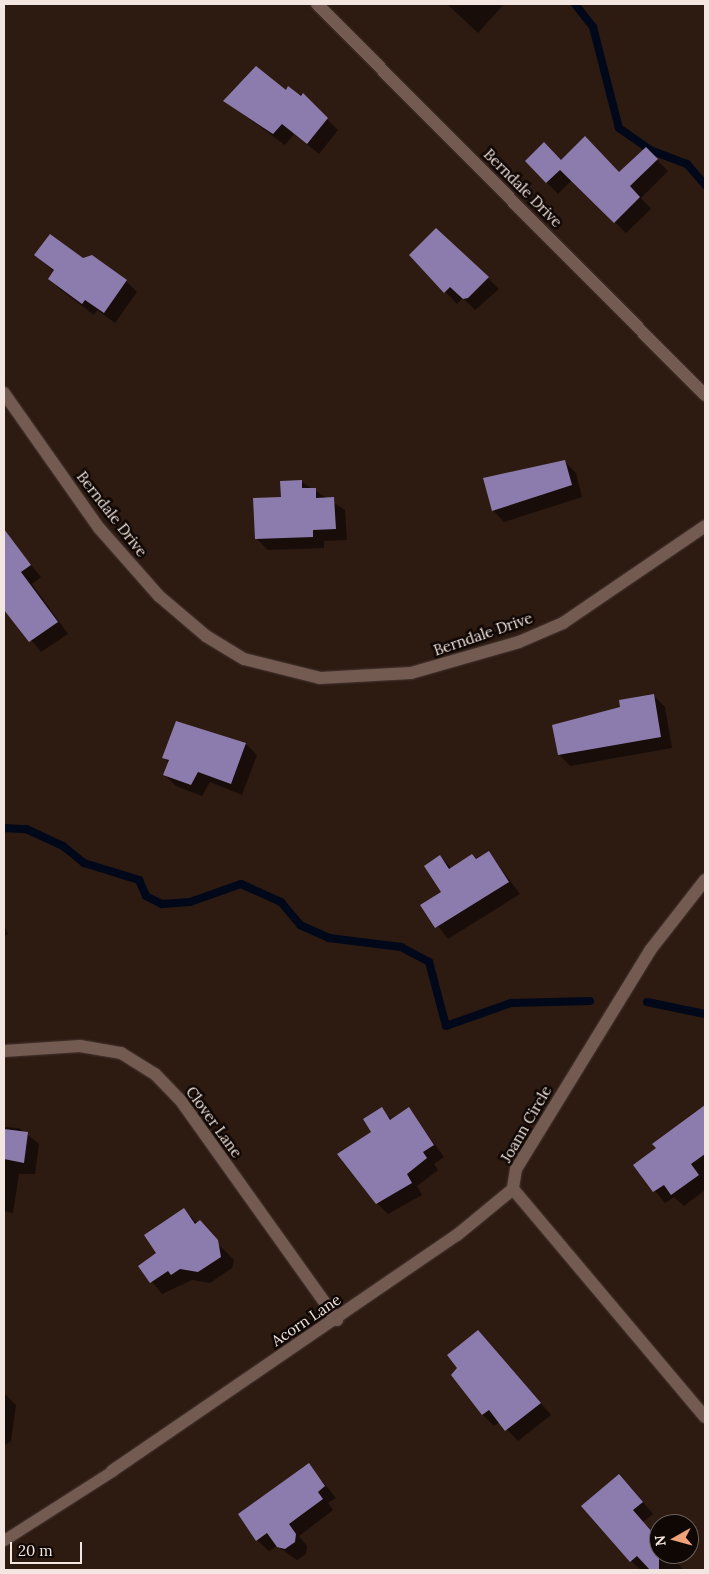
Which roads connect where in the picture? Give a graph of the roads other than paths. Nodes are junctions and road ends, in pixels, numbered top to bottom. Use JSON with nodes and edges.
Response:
{"nodes":[{"id":1,"x":317,"y":4,"type":"edge"},
{"id":2,"x":329,"y":8,"type":"edge"},
{"id":3,"x":4,"y":394,"type":"edge"},
{"id":4,"x":705,"y":395,"type":"edge"},
{"id":5,"x":705,"y":526,"type":"edge"},
{"id":6,"x":705,"y":880,"type":"edge"},
{"id":7,"x":4,"y":1052,"type":"edge"},
{"id":8,"x":514,"y":1189,"type":"junction"},
{"id":9,"x":336,"y":1320,"type":"junction"},
{"id":10,"x":705,"y":1417,"type":"edge"},
{"id":11,"x":112,"y":1471,"type":"joint"},
{"id":12,"x":4,"y":1540,"type":"edge"}],
"edges":[{"from":1,"to":2,"type":"street","name":"Berndale Drive"},
{"from":2,"to":4,"type":"street","name":"Berndale Drive"},
{"from":3,"to":5,"type":"street","name":"Berndale Drive"},
{"from":6,"to":8,"type":"street","name":"Joann Circle"},
{"from":7,"to":9,"type":"street","name":"Clover Lane"},
{"from":8,"to":9,"type":"street","name":"Acorn Lane"},
{"from":8,"to":10,"type":"street"},
{"from":9,"to":11,"type":"street","name":"Acorn Lane"},
{"from":11,"to":12,"type":"lane"}]}
